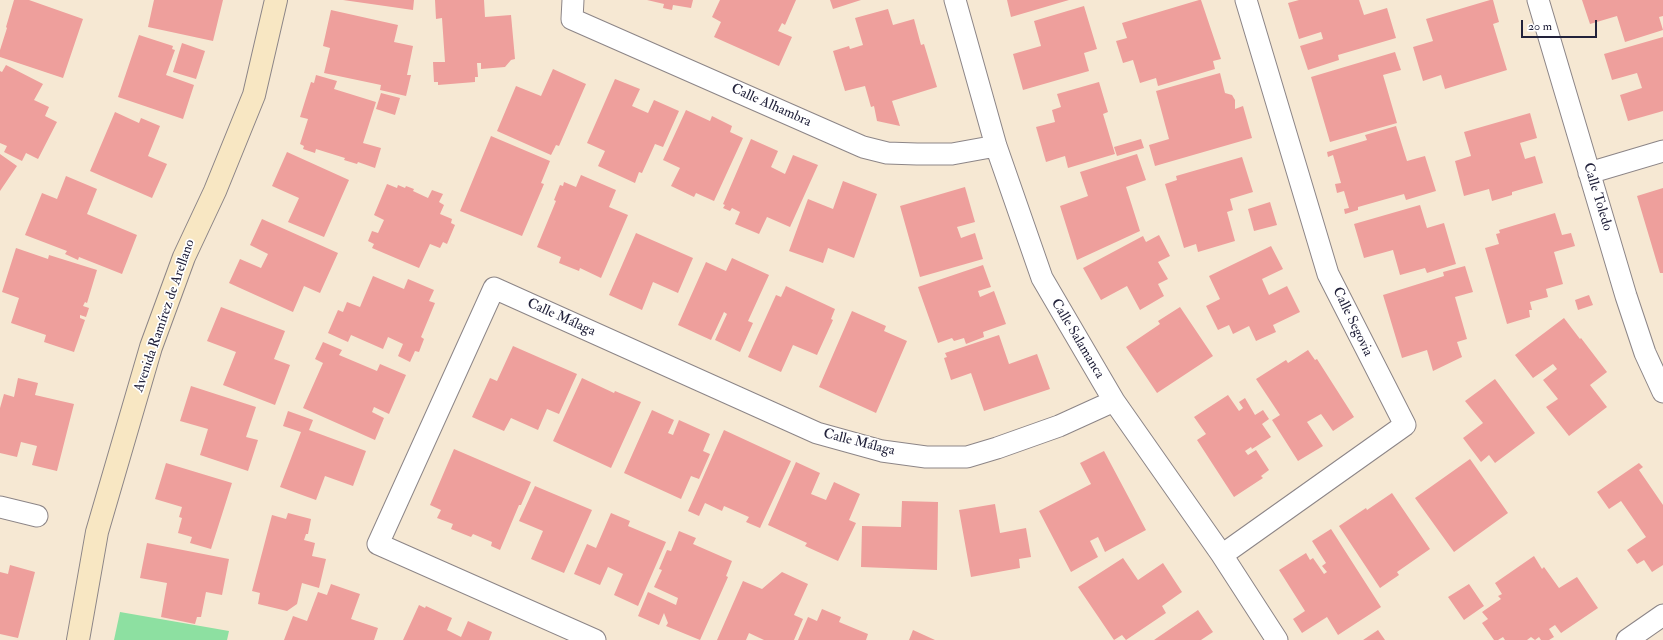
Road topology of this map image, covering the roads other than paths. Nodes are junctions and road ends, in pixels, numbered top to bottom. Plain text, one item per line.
1 (276, 0) edge
2 (573, 0) edge
3 (955, 0) edge
4 (1246, 0) edge
5 (1538, 0) edge
6 (996, 146) junction
7 (1663, 151) edge
8 (1589, 173) junction
9 (1663, 392) edge
10 (1114, 401) junction
11 (0, 507) edge
12 (37, 516) dead end
13 (1222, 555) junction
14 (1663, 615) edge
15 (78, 640) edge
16 (595, 640) edge
17 (1277, 640) edge
18 (1627, 640) edge

1 - 15 street, Avenida Ramírez de Arellano
2 - 6 street, Calle Alhambra
3 - 6 street, Calle Salamanca
4 - 13 street, Calle Segovia
5 - 8 street, Calle Toledo
6 - 10 street, Calle Salamanca
7 - 8 street
8 - 9 street, Calle Toledo
10 - 13 street, Calle Salamanca
10 - 16 street, Calle Málaga
11 - 12 street
13 - 17 street, Calle Salamanca
14 - 18 street

